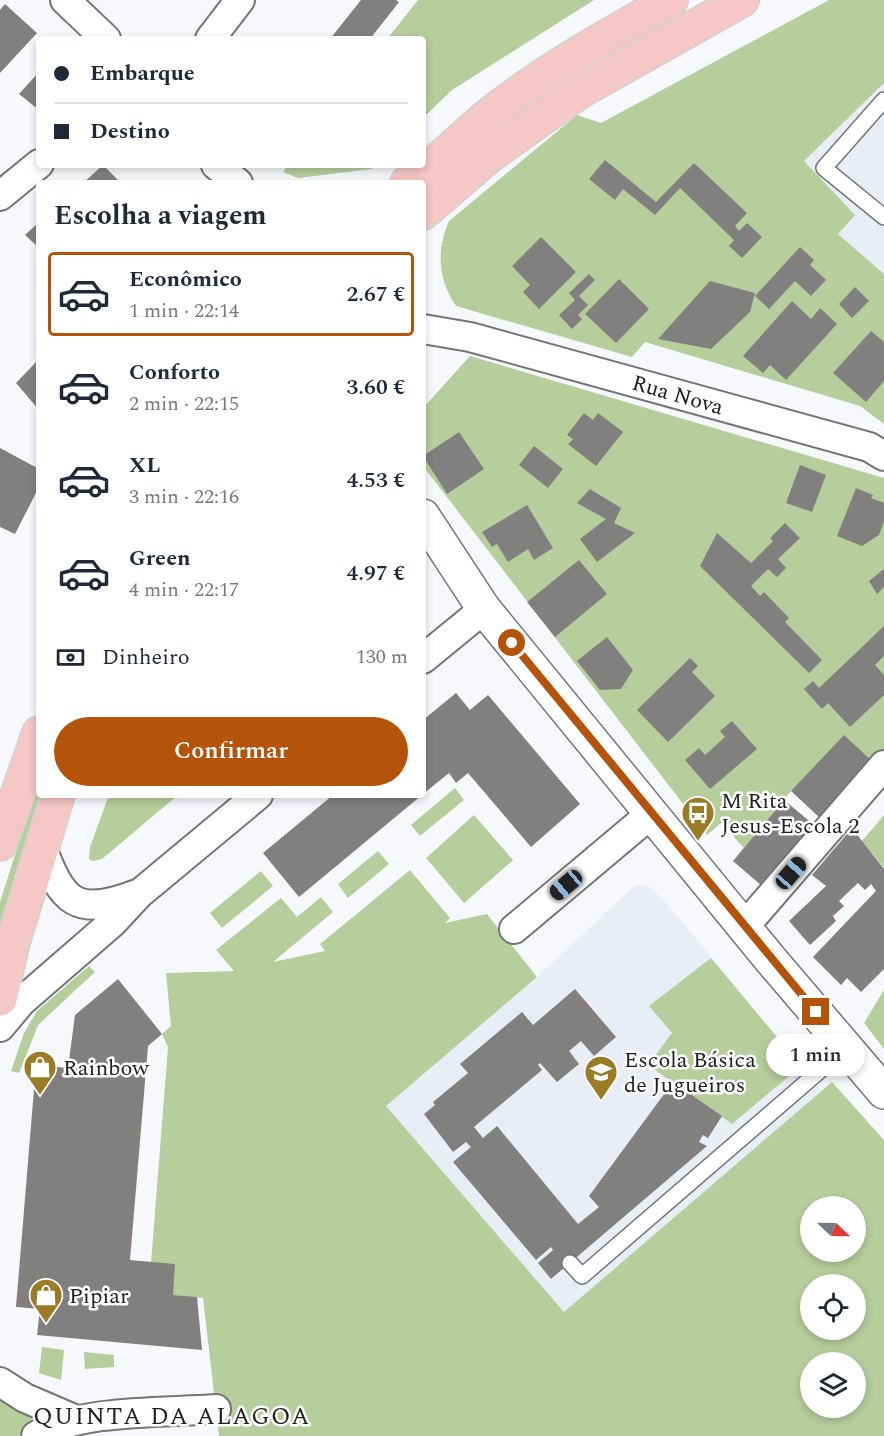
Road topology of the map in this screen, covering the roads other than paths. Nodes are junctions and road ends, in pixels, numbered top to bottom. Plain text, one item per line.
1 (65, 0) edge
2 (240, 0) edge
3 (671, 0) edge
4 (742, 0) edge
5 (103, 36) edge
6 (212, 36) edge
7 (884, 100) edge
8 (36, 166) edge
9 (426, 167) edge
10 (220, 168) edge
11 (425, 168) edge
12 (234, 180) edge
13 (411, 180) edge
14 (0, 196) edge
15 (426, 210) edge
16 (884, 217) edge
17 (426, 310) edge
18 (426, 330) edge
19 (470, 337) junction
20 (884, 456) edge
21 (426, 521) edge
22 (484, 609) junction
23 (426, 657) edge
24 (36, 742) edge
25 (884, 765) edge
26 (57, 798) edge
27 (254, 798) edge
28 (652, 813) junction
29 (0, 844) edge
30 (41, 845) junction
31 (139, 894) junction
32 (744, 927) junction
33 (514, 929) dead end
34 (0, 999) edge
35 (0, 1027) edge
36 (846, 1048) junction
37 (884, 1092) edge
38 (570, 1263) dead end
39 (0, 1382) edge
40 (216, 1409) dead end
41 (74, 1419) junction
42 (36, 1436) edge

1 - 5 street
2 - 6 street
3 - 9 main road
4 - 15 main road
7 - 16 lane
8 - 14 street
10 - 12 street
11 - 13 main road
17 - 19 street
18 - 19 street
19 - 20 street, Rua Nova
21 - 22 street
22 - 23 street
22 - 28 street
24 - 29 main road
25 - 32 street
26 - 30 main road
27 - 31 street
28 - 32 street
28 - 33 street
30 - 31 street
30 - 34 main road
31 - 35 street
32 - 36 street
36 - 37 street
36 - 38 lane
39 - 41 street
40 - 41 street
41 - 42 street

